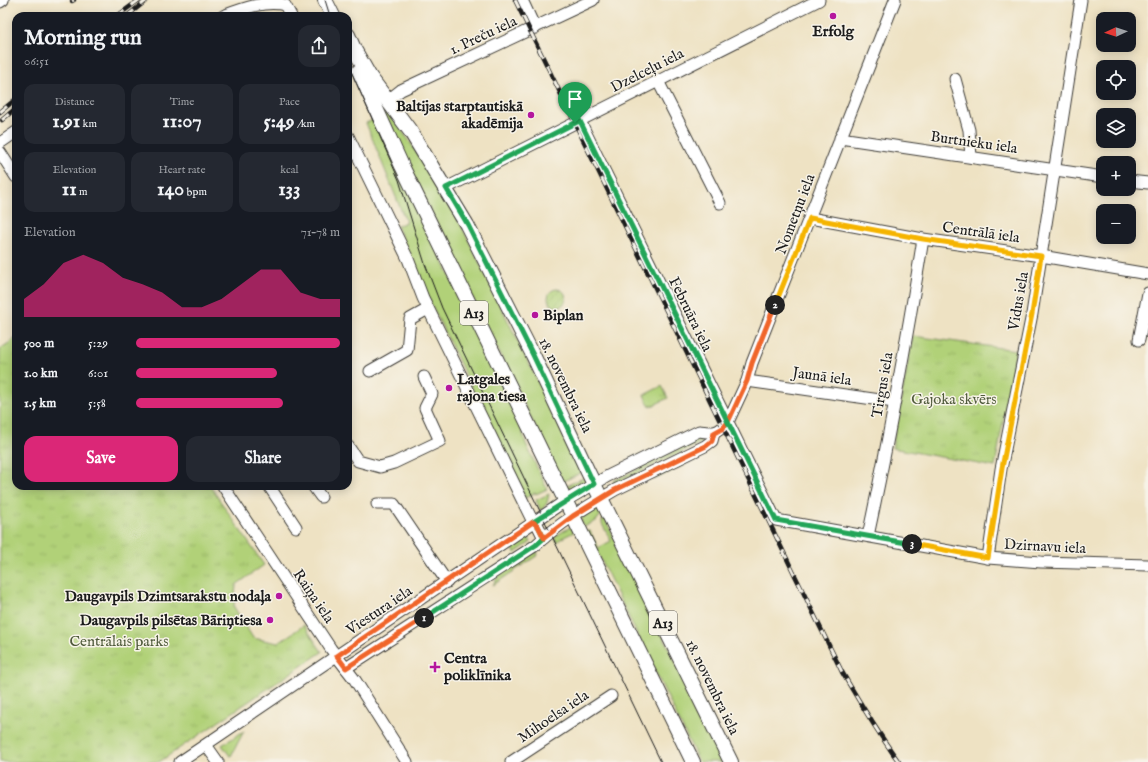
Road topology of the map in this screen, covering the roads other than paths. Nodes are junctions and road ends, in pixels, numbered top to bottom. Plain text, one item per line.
1 (3, 0) edge
2 (325, 0) edge
3 (333, 0) edge
4 (522, 0) edge
5 (593, 0) edge
6 (819, 0) edge
7 (895, 0) edge
8 (1081, 0) edge
9 (0, 2) edge
10 (234, 12) edge
11 (289, 12) edge
12 (331, 12) edge
13 (338, 12) edge
14 (535, 28) junction
15 (352, 43) edge
16 (352, 56) edge
17 (955, 79) dead end
18 (658, 81) junction
19 (387, 101) junction
20 (580, 121) junction
21 (12, 135) edge
22 (840, 138) junction
23 (0, 143) edge
24 (352, 144) edge
25 (0, 152) edge
26 (972, 157) junction
27 (1055, 170) junction
28 (12, 171) edge
29 (1096, 176) edge
30 (1136, 182) edge
31 (1148, 184) edge
32 (446, 188) junction
33 (720, 203) dead end
34 (810, 218) junction
35 (923, 239) junction
36 (1041, 256) junction
37 (1148, 274) edge
38 (1148, 293) edge
39 (428, 309) junction
40 (1140, 340) dead end
41 (370, 371) dead end
42 (424, 377) dead end
43 (747, 381) junction
44 (894, 402) junction
45 (728, 422) junction
46 (714, 433) junction
47 (352, 452) edge
48 (594, 484) junction
49 (226, 490) edge
50 (272, 490) edge
51 (316, 490) edge
52 (321, 497) dead end
53 (601, 498) junction
54 (565, 501) junction
55 (377, 504) dead end
56 (573, 516) junction
57 (776, 520) joint
58 (533, 522) junction
59 (296, 527) dead end
60 (868, 536) junction
61 (544, 538) junction
62 (988, 558) junction
63 (1148, 565) edge
64 (447, 582) junction
65 (337, 656) junction
66 (346, 668) junction
67 (611, 696) dead end
68 (206, 745) junction
69 (215, 761) edge
70 (180, 762) edge
71 (407, 762) edge
72 (511, 762) edge
73 (693, 762) edge
74 (731, 762) edge

1 - 9 street
2 - 12 main road
3 - 13 main road
4 - 14 street
5 - 14 street, 1. Preču iela
6 - 18 street, Dzelceļu iela
7 - 22 street, Nometņu iela
8 - 27 street, Vidus iela
10 - 11 street
14 - 19 street, 1. Preču iela
15 - 19 main road, 18. novembra iela / A13
16 - 54 main road, A13
17 - 26 street
18 - 20 street, Dzelceļu iela
18 - 33 street
19 - 32 main road, 18. novembra iela / A13
20 - 32 street, Dzelceļu iela
20 - 45 street, Februāra iela
21 - 23 street
22 - 26 street, Burtnieku iela
22 - 34 street, Nometņu iela
24 - 39 street
25 - 28 street
26 - 27 street, Burtnieku iela
27 - 29 street, Burtnieku iela
27 - 36 street, Vidus iela
30 - 31 street
32 - 48 main road, 18. novembra iela / A13
34 - 35 street, Centrālā iela
34 - 43 street, Nometņu iela
35 - 36 street, Centrālā iela
35 - 44 street, Tirgus iela
36 - 37 street, Centrālā iela
36 - 62 street, Vidus iela
38 - 40 street
39 - 41 street
39 - 58 street
42 - 47 street
43 - 44 street, Jaunā iela
43 - 45 street, Nometņu iela
44 - 60 street, Tirgus iela
45 - 46 street, Nometņu iela
45 - 57 street, Februāra iela
46 - 48 street
46 - 53 street, Nometņu iela
48 - 53 main road, 18. novembra iela / A13
48 - 54 street, Viestura iela
49 - 65 street, Raiņa iela
50 - 59 street
51 - 52 street
53 - 56 street, Viestura iela
53 - 74 main road, 18. novembra iela / A13
54 - 56 main road, A13
54 - 58 street, Viestura iela
55 - 64 street
56 - 61 street, Viestura iela
56 - 73 main road, A13
57 - 60 street, Dzirnavu iela
58 - 61 street
58 - 64 street, Viestura iela
60 - 62 street, Dzirnavu iela
61 - 66 street, Viestura iela
62 - 63 street, Dzirnavu iela
64 - 65 street, Viestura iela
65 - 66 street, Raiņa iela
65 - 68 street, Viestura iela
66 - 71 street, Raiņa iela
67 - 72 street, Mihoelsa iela
68 - 69 street
68 - 70 street, Viestura iela

